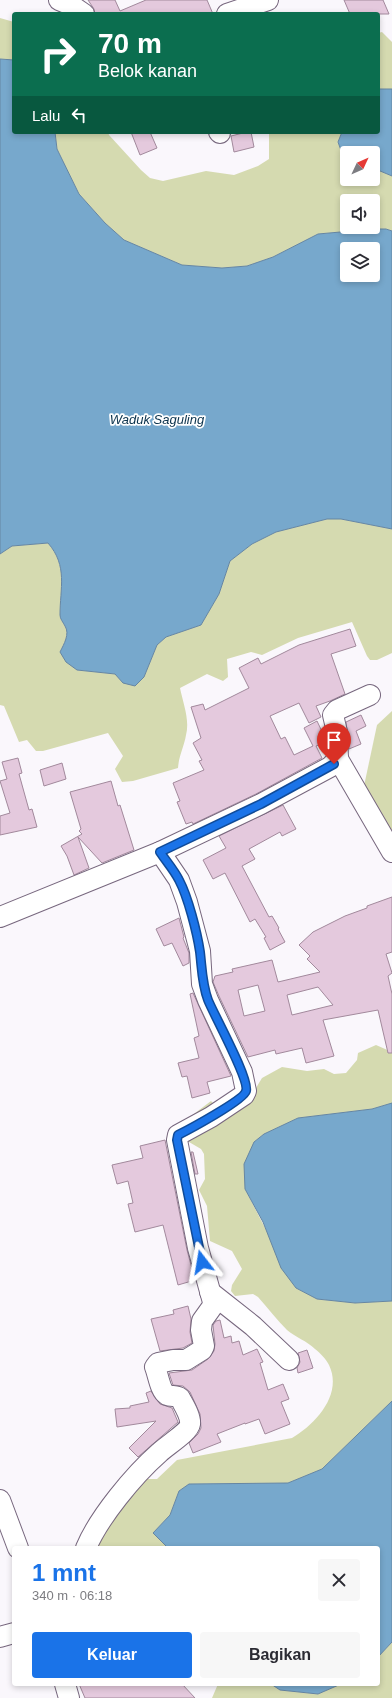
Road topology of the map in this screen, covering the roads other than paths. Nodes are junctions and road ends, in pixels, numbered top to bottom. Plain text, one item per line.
1 (59, 0) edge
2 (268, 0) edge
3 (81, 12) edge
4 (233, 12) edge
5 (370, 695) dead end
6 (338, 759) junction
7 (160, 852) junction
8 (392, 852) edge
9 (0, 917) edge
10 (210, 1292) junction
11 (289, 1360) dead end
12 (0, 1500) edge
13 (17, 1546) edge
14 (87, 1546) edge
15 (12, 1634) edge
16 (0, 1637) edge
17 (66, 1686) edge
18 (70, 1698) edge

1 - 3 street
2 - 4 street
5 - 6 street
6 - 7 street
6 - 8 street
7 - 9 street
7 - 10 street
10 - 11 street
10 - 14 street
12 - 13 street
15 - 16 street
17 - 18 street

